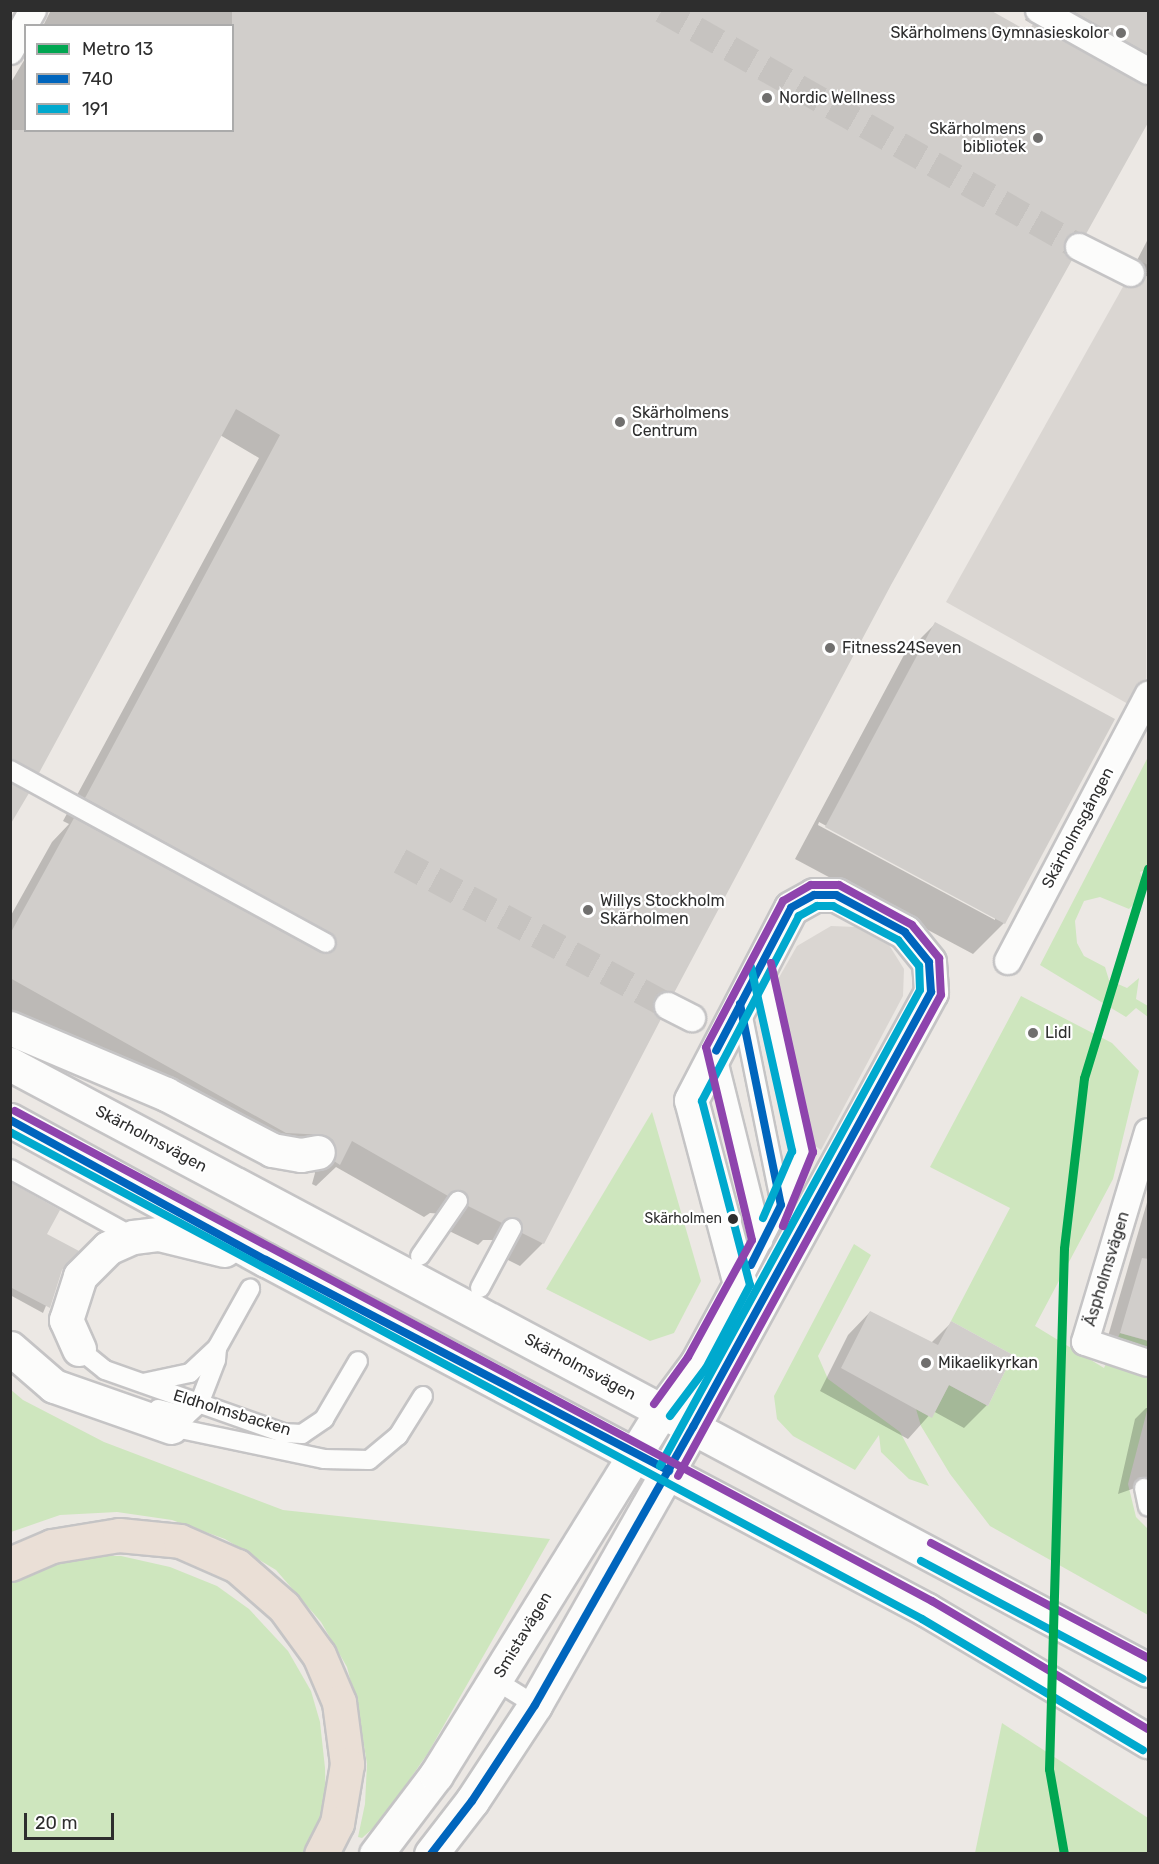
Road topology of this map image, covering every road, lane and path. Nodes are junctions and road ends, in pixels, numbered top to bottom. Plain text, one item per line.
1 (33, 10) edge
2 (1039, 10) edge
3 (25, 24) edge
4 (24, 26) edge
5 (10, 51) edge
6 (1149, 71) edge
7 (1079, 247) tunnel mouth
8 (1131, 273) dead end
9 (1149, 695) edge
10 (10, 770) edge
11 (326, 943) dead end
12 (1008, 962) dead end
13 (761, 964) junction
14 (740, 1004) junction
15 (668, 1006) tunnel mouth
16 (692, 1018) dead end
17 (10, 1028) edge
18 (716, 1051) junction
19 (10, 1064) edge
20 (10, 1120) edge
21 (1149, 1132) edge
22 (318, 1152) dead end
23 (10, 1168) edge
24 (458, 1201) dead end
25 (781, 1205) junction
26 (512, 1228) dead end
27 (133, 1237) junction
28 (763, 1241) junction
29 (420, 1256) dead end
30 (266, 1260) junction
31 (740, 1284) junction
32 (480, 1288) dead end
33 (250, 1289) dead end
34 (10, 1348) edge
35 (217, 1348) junction
36 (79, 1349) joint
37 (358, 1361) dead end
38 (1149, 1363) edge
39 (141, 1383) junction
40 (423, 1396) dead end
41 (199, 1404) junction
42 (119, 1409) junction
43 (662, 1410) junction
44 (171, 1427) joint
45 (693, 1427) junction
46 (634, 1453) junction
47 (669, 1471) junction
48 (1144, 1488) dead end
49 (1149, 1506) edge
50 (10, 1564) edge
51 (1149, 1670) edge
52 (495, 1680) junction
53 (535, 1705) junction
54 (1149, 1741) edge
55 (321, 1854) edge
56 (376, 1854) edge
57 (431, 1854) edge

1 - 3 street
2 - 6 street
4 - 5 street
7 - 8 street
9 - 12 street, Skärholmsgången
10 - 11 lane
13 - 14 main road
13 - 25 lane
13 - 45 main road
14 - 18 main road
14 - 25 lane
15 - 16 street
17 - 22 main road
18 - 28 lane
18 - 31 main road
19 - 43 main road, Skärholmsvägen
20 - 30 main road
21 - 38 street, Äspholmsvägen
23 - 27 lane
24 - 29 lane
25 - 28 lane
26 - 32 lane
27 - 30 main road
27 - 36 main road
28 - 31 lane
30 - 46 main road
31 - 43 main road, Smistavägen
33 - 35 lane
34 - 42 main road
35 - 39 lane
35 - 41 lane
36 - 39 lane, Eldholmsbacken
37 - 41 lane, Eldholmsbacken
39 - 41 lane, Eldholmsbacken
40 - 44 lane, Eldholmsbacken
41 - 42 lane
42 - 44 main road
43 - 45 main road, Skärholmsvägen
43 - 46 main road, Smistavägen
45 - 47 main road
45 - 51 main road, Skärholmsvägen
46 - 47 main road
46 - 52 main road, Smistavägen
47 - 53 main road
47 - 54 main road
48 - 49 lane
50 - 55 highway
52 - 53 lane
52 - 56 main road, Smistavägen
53 - 57 main road

